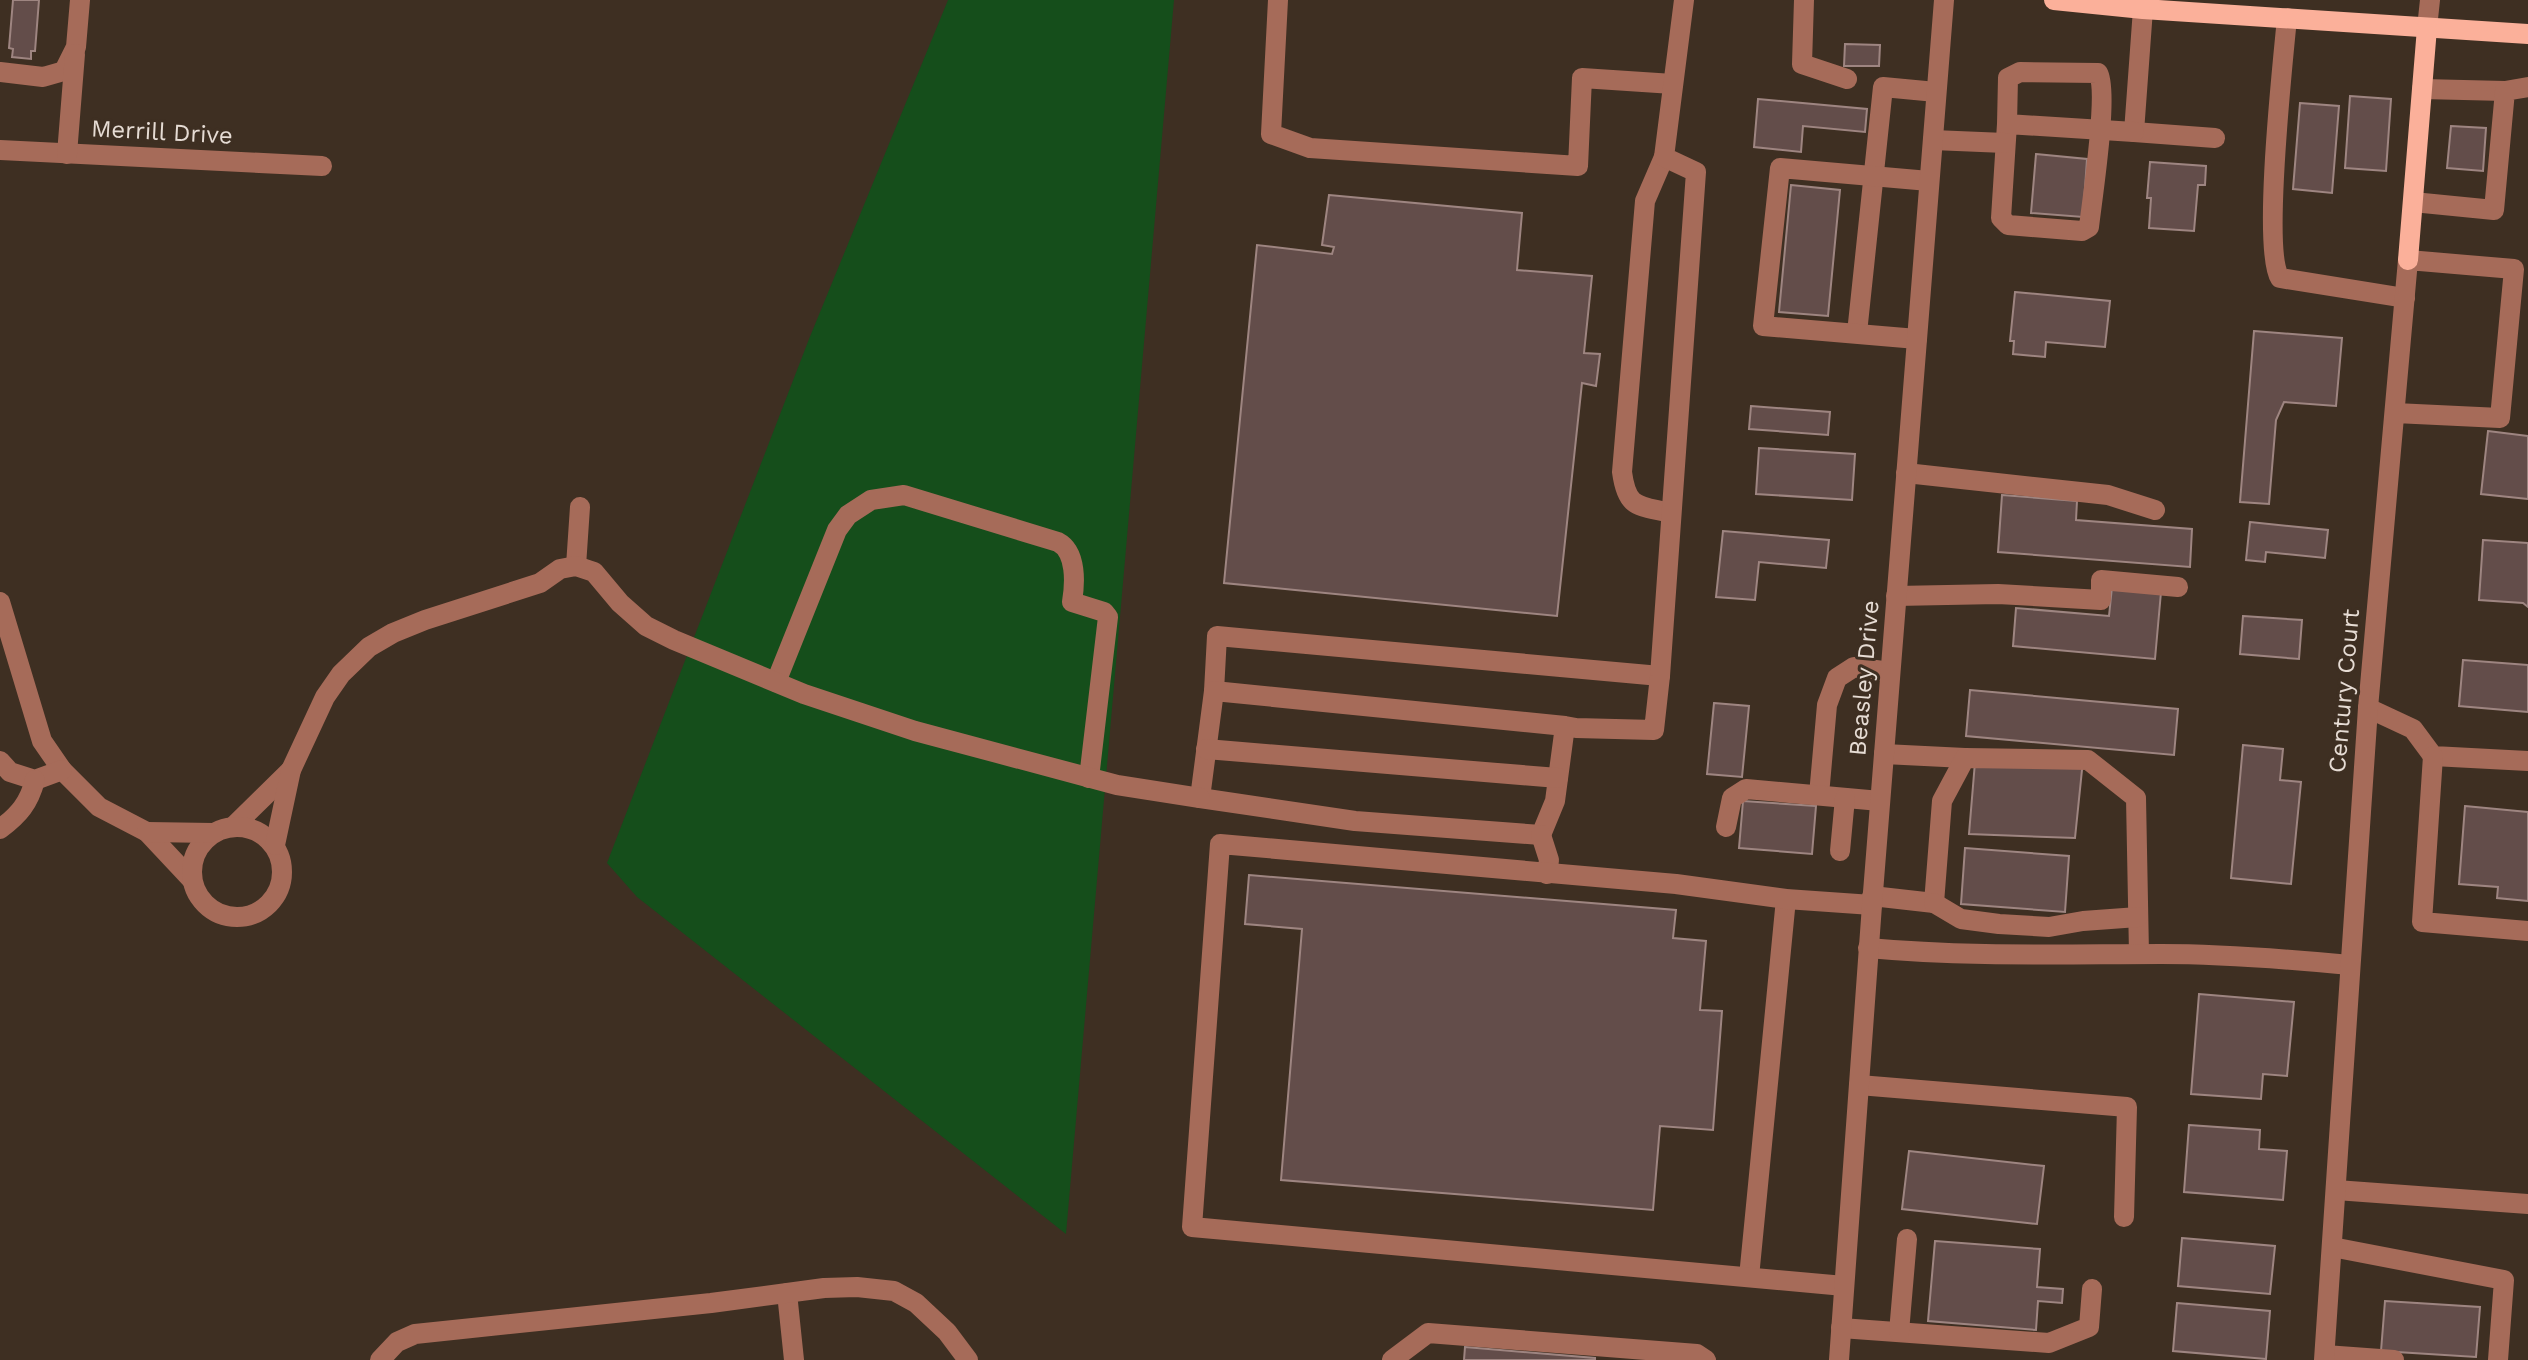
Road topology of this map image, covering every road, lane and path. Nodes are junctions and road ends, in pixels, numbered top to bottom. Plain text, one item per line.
1 (80, 0) edge
2 (1278, 0) edge
3 (1684, 0) edge
4 (1804, 0) edge
5 (1944, 0) edge
6 (2054, 0) edge
7 (2430, 0) edge
8 (2119, 3) edge
9 (2143, 9) junction
10 (2287, 18) junction
11 (2427, 28) junction
12 (2528, 34) edge
13 (76, 47) junction
14 (0, 72) edge
15 (1673, 84) junction
16 (1883, 87) junction
17 (2528, 87) edge
18 (2422, 89) junction
19 (2505, 91) junction
20 (1936, 92) junction
21 (2099, 130) junction
22 (2134, 132) junction
23 (2006, 133) junction
24 (2215, 138) dead end
25 (1933, 140) junction
26 (0, 150) edge
27 (67, 154) junction
28 (1664, 157) junction
29 (322, 166) dead end
30 (1875, 176) junction
31 (1929, 181) junction
32 (2413, 202) junction
33 (2408, 260) junction
34 (2405, 298) junction
35 (1857, 333) junction
36 (1917, 339) junction
37 (2395, 413) junction
38 (1906, 473) junction
39 (580, 507) dead end
40 (2155, 510) dead end
41 (1670, 513) junction
42 (576, 566) junction
43 (2178, 587) dead end
44 (1896, 596) junction
45 (0, 602) edge
46 (3, 629) edge
47 (1890, 672) junction
48 (1660, 676) junction
49 (776, 682) junction
50 (1214, 691) junction
51 (2368, 708) junction
52 (1565, 726) junction
53 (1206, 749) junction
54 (1884, 754) junction
55 (2433, 756) junction
56 (1965, 758) junction
57 (0, 761) edge
58 (2528, 761) edge
59 (62, 770) junction
60 (291, 770) junction
61 (1089, 778) junction
62 (1558, 778) junction
63 (35, 780) junction
64 (1819, 795) junction
65 (1200, 798) junction
66 (1845, 798) junction
67 (1880, 801) junction
68 (234, 826) junction
69 (1726, 827) dead end
70 (0, 829) edge
71 (147, 832) junction
72 (213, 833) junction
73 (1541, 835) junction
74 (275, 845) junction
75 (1840, 851) dead end
76 (1547, 874) junction
77 (192, 880) junction
78 (1786, 899) junction
79 (1872, 900) junction
80 (1934, 903) junction
81 (2138, 917) junction
82 (2528, 931) edge
83 (1868, 948) junction
84 (2139, 954) junction
85 (2350, 965) junction
86 (1859, 1085) junction
87 (2336, 1190) junction
88 (2528, 1204) edge
89 (2124, 1217) dead end
90 (1907, 1239) dead end
91 (2332, 1247) junction
92 (1749, 1277) junction
93 (1844, 1286) junction
94 (2092, 1289) dead end
95 (787, 1293) junction
96 (1841, 1328) junction
97 (1899, 1332) junction
98 (2325, 1358) edge
99 (380, 1360) edge
100 (794, 1360) edge
101 (968, 1360) edge
102 (1392, 1360) edge
103 (1706, 1360) edge
104 (1839, 1360) edge
105 (2394, 1360) edge
106 (2498, 1360) edge

1 - 13 street
2 - 15 street
3 - 15 street
4 - 16 street
5 - 20 street, Beasley Drive
6 - 8 main road
7 - 11 street
8 - 9 main road
9 - 10 main road
9 - 22 street
10 - 11 main road
10 - 34 street
11 - 12 main road
11 - 18 main road, Century Court
13 - 14 street
13 - 27 street
15 - 28 street
16 - 20 street
16 - 30 street
17 - 19 street
18 - 19 street
18 - 32 main road, Century Court
19 - 32 street
20 - 25 street, Beasley Drive
21 - 22 street
21 - 23 street
21 - 23 street
21 - 23 street
22 - 24 street
23 - 25 street
25 - 31 street, Beasley Drive
26 - 27 street, Merrill Drive
27 - 29 street, Merrill Drive
28 - 41 street
28 - 41 street
30 - 31 street
30 - 35 street
30 - 35 street
31 - 36 street, Beasley Drive
32 - 33 main road, Century Court
33 - 34 street, Century Court
33 - 37 street
34 - 37 street, Century Court
35 - 36 street
36 - 38 street, Beasley Drive
37 - 51 street, Century Court
38 - 40 street
38 - 44 street, Beasley Drive
39 - 42 street
41 - 48 street
42 - 49 street
42 - 60 street
43 - 44 street
44 - 47 street, Beasley Drive
45 - 46 street
46 - 59 street
47 - 54 street, Beasley Drive
47 - 64 street
48 - 50 street
48 - 52 street
49 - 61 street
49 - 61 street
50 - 52 street
50 - 53 street
51 - 55 street
51 - 85 street, Century Court
52 - 62 street
53 - 62 street
53 - 65 street
54 - 56 street
54 - 67 street, Beasley Drive
55 - 58 street
55 - 82 street
56 - 80 street
56 - 81 street
57 - 63 street
59 - 63 street
59 - 71 street
60 - 68 street
60 - 74 street
61 - 65 street
62 - 73 street
63 - 70 street
64 - 66 street
64 - 69 street
65 - 73 street
66 - 67 street
66 - 75 street
67 - 79 street, Beasley Drive
68 - 72 street
68 - 74 street
71 - 72 street
71 - 77 street
72 - 77 street
73 - 76 street
74 - 77 street
76 - 78 street
76 - 92 street
78 - 79 street
78 - 92 street
79 - 80 street
79 - 83 street, Beasley Drive
80 - 81 street
81 - 84 street
83 - 84 street
83 - 86 street, Beasley Drive
84 - 85 street
85 - 87 street, Century Court
86 - 89 street
86 - 93 street, Beasley Drive
87 - 88 street
87 - 91 street, Century Court
90 - 97 street
91 - 98 street, Century Court
91 - 106 street
92 - 93 street
93 - 96 street, Beasley Drive
94 - 97 street
95 - 99 street
95 - 100 street
95 - 101 street
96 - 97 street
96 - 104 street, Beasley Drive
98 - 105 street
102 - 103 street

